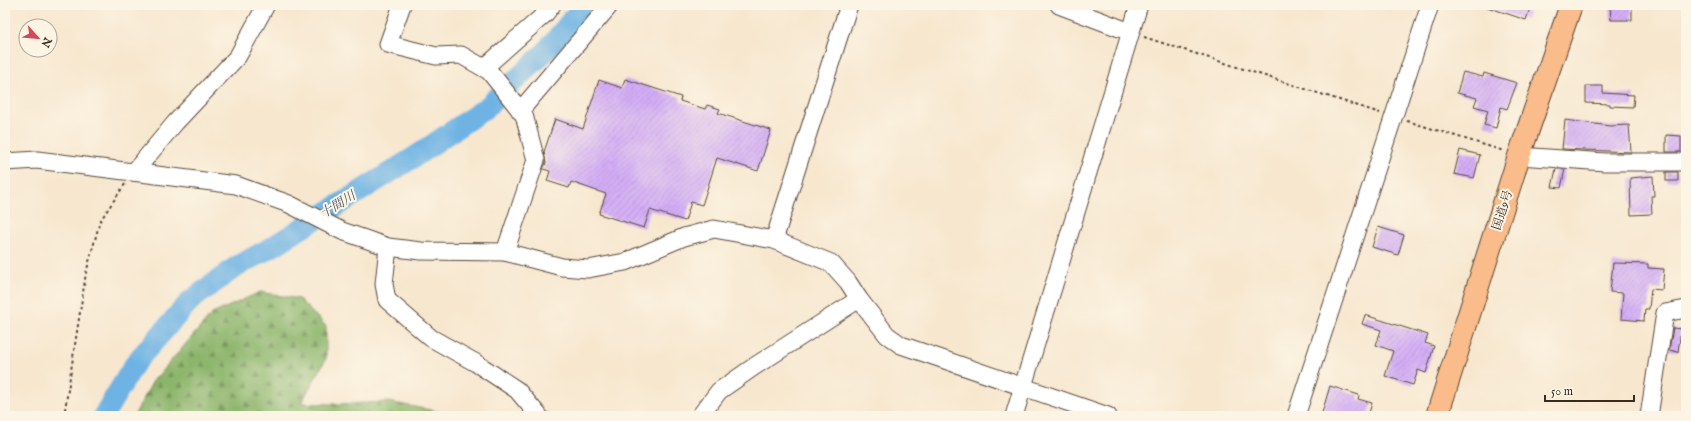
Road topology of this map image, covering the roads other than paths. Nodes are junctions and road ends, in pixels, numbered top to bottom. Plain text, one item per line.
1 (266, 5) edge
2 (402, 5) edge
3 (552, 5) edge
4 (610, 5) edge
5 (849, 5) edge
6 (1059, 5) edge
7 (1139, 5) edge
8 (1430, 5) edge
9 (1571, 5) edge
10 (1130, 32) junction
11 (487, 70) junction
12 (519, 108) junction
13 (1519, 156) junction
14 (5, 162) edge
15 (1686, 162) edge
16 (134, 172) junction
17 (774, 240) junction
18 (388, 247) junction
19 (505, 252) junction
20 (859, 299) junction
21 (1686, 309) edge
22 (1024, 386) junction
23 (539, 416) edge
24 (700, 416) edge
25 (1014, 416) edge
26 (1108, 416) edge
27 (1296, 416) edge
28 (1436, 416) edge
29 (1649, 416) edge

1 - 16 street
2 - 11 street
3 - 11 street
4 - 12 street
5 - 17 street
6 - 10 street
7 - 10 street
8 - 27 street
9 - 13 highway, 国道9号
10 - 22 street
11 - 12 street
12 - 19 street
13 - 15 street
13 - 28 highway, 国道9号
14 - 16 street
16 - 18 street
17 - 19 street
17 - 20 street
18 - 19 street
18 - 23 street
20 - 22 street
20 - 24 street
21 - 29 street
22 - 25 street
22 - 26 street

